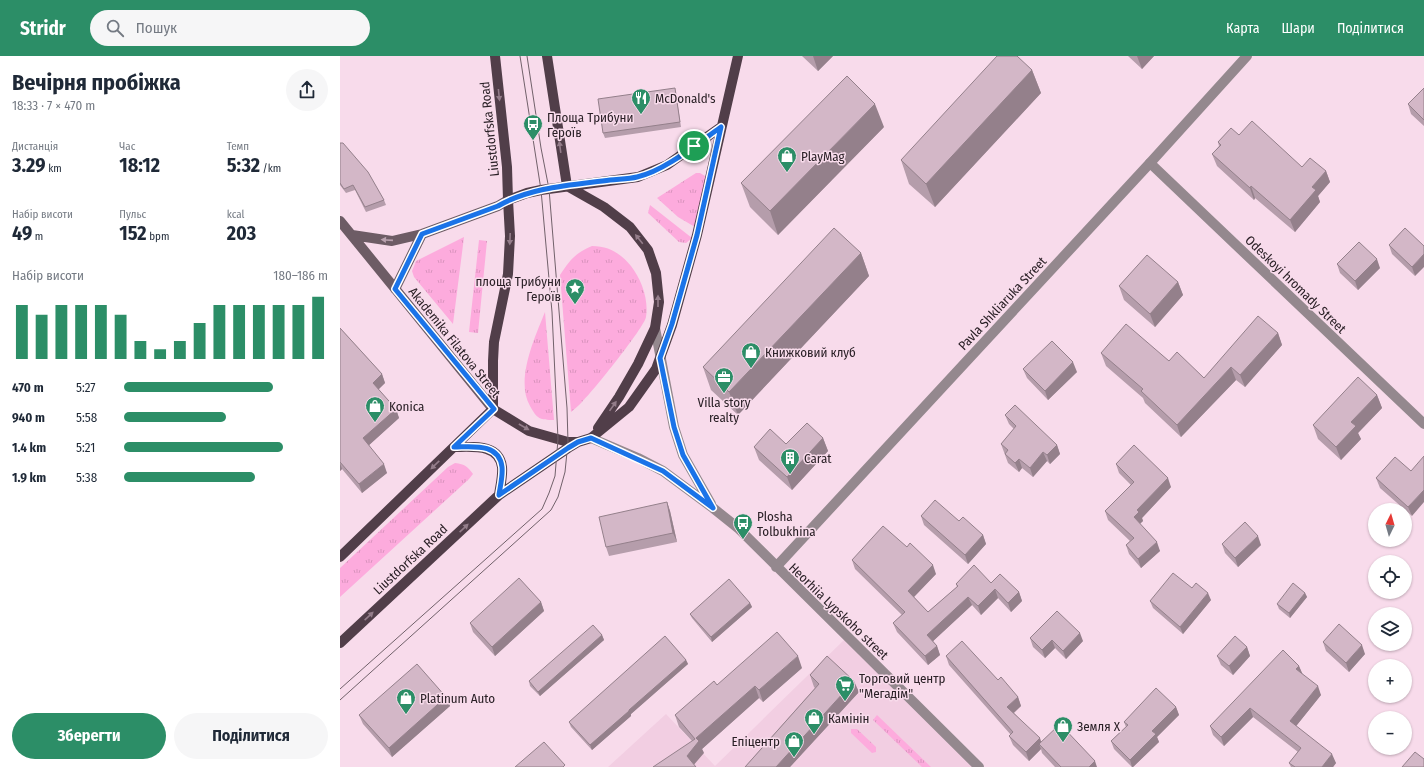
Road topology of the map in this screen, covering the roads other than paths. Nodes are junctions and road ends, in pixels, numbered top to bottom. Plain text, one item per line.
1 (495, 56) edge
2 (547, 56) edge
3 (738, 56) edge
4 (1247, 56) edge
5 (721, 127) junction
6 (1150, 163) junction
7 (567, 186) junction
8 (508, 200) junction
9 (340, 221) edge
10 (422, 234) junction
11 (352, 236) junction
12 (395, 289) junction
13 (655, 328) junction
14 (660, 358) junction
15 (494, 409) junction
16 (1424, 424) edge
17 (591, 438) junction
18 (578, 442) junction
19 (454, 447) junction
20 (499, 495) junction
21 (713, 508) junction
22 (340, 557) edge
23 (776, 567) junction
24 (340, 643) edge
25 (979, 767) edge

1 -> 8 main road, Liustdorfska Road
7 -> 2 main road
3 - 5 main road
4 - 6 street, Pavla Shkliaruka Street
5 - 7 main road
5 - 14 main road
6 - 16 street, Odeskoyi hromady Street
6 - 23 street, Pavla Shkliaruka Street
7 - 8 main road
13 -> 7 main road
8 - 10 main road
8 -> 15 main road
9 - 11 main road, Akademika Filatova Street
10 -> 11 main road
10 - 12 main road
11 - 12 main road, Akademika Filatova Street
12 - 15 main road, Akademika Filatova Street
13 - 14 street, Heorhiia Lypskoho street
17 -> 13 main road
14 - 17 main road
14 - 21 street, Heorhiia Lypskoho street
15 -> 18 main road
15 - 19 main road
17 - 18 main road
17 - 21 street, Heorhiia Lypskoho street
18 - 20 main road, Liustdorfska Road
19 - 20 main road
19 -> 22 main road
24 -> 20 main road, Liustdorfska Road
21 - 23 street, Heorhiia Lypskoho street
23 - 25 street, Heorhiia Lypskoho street

